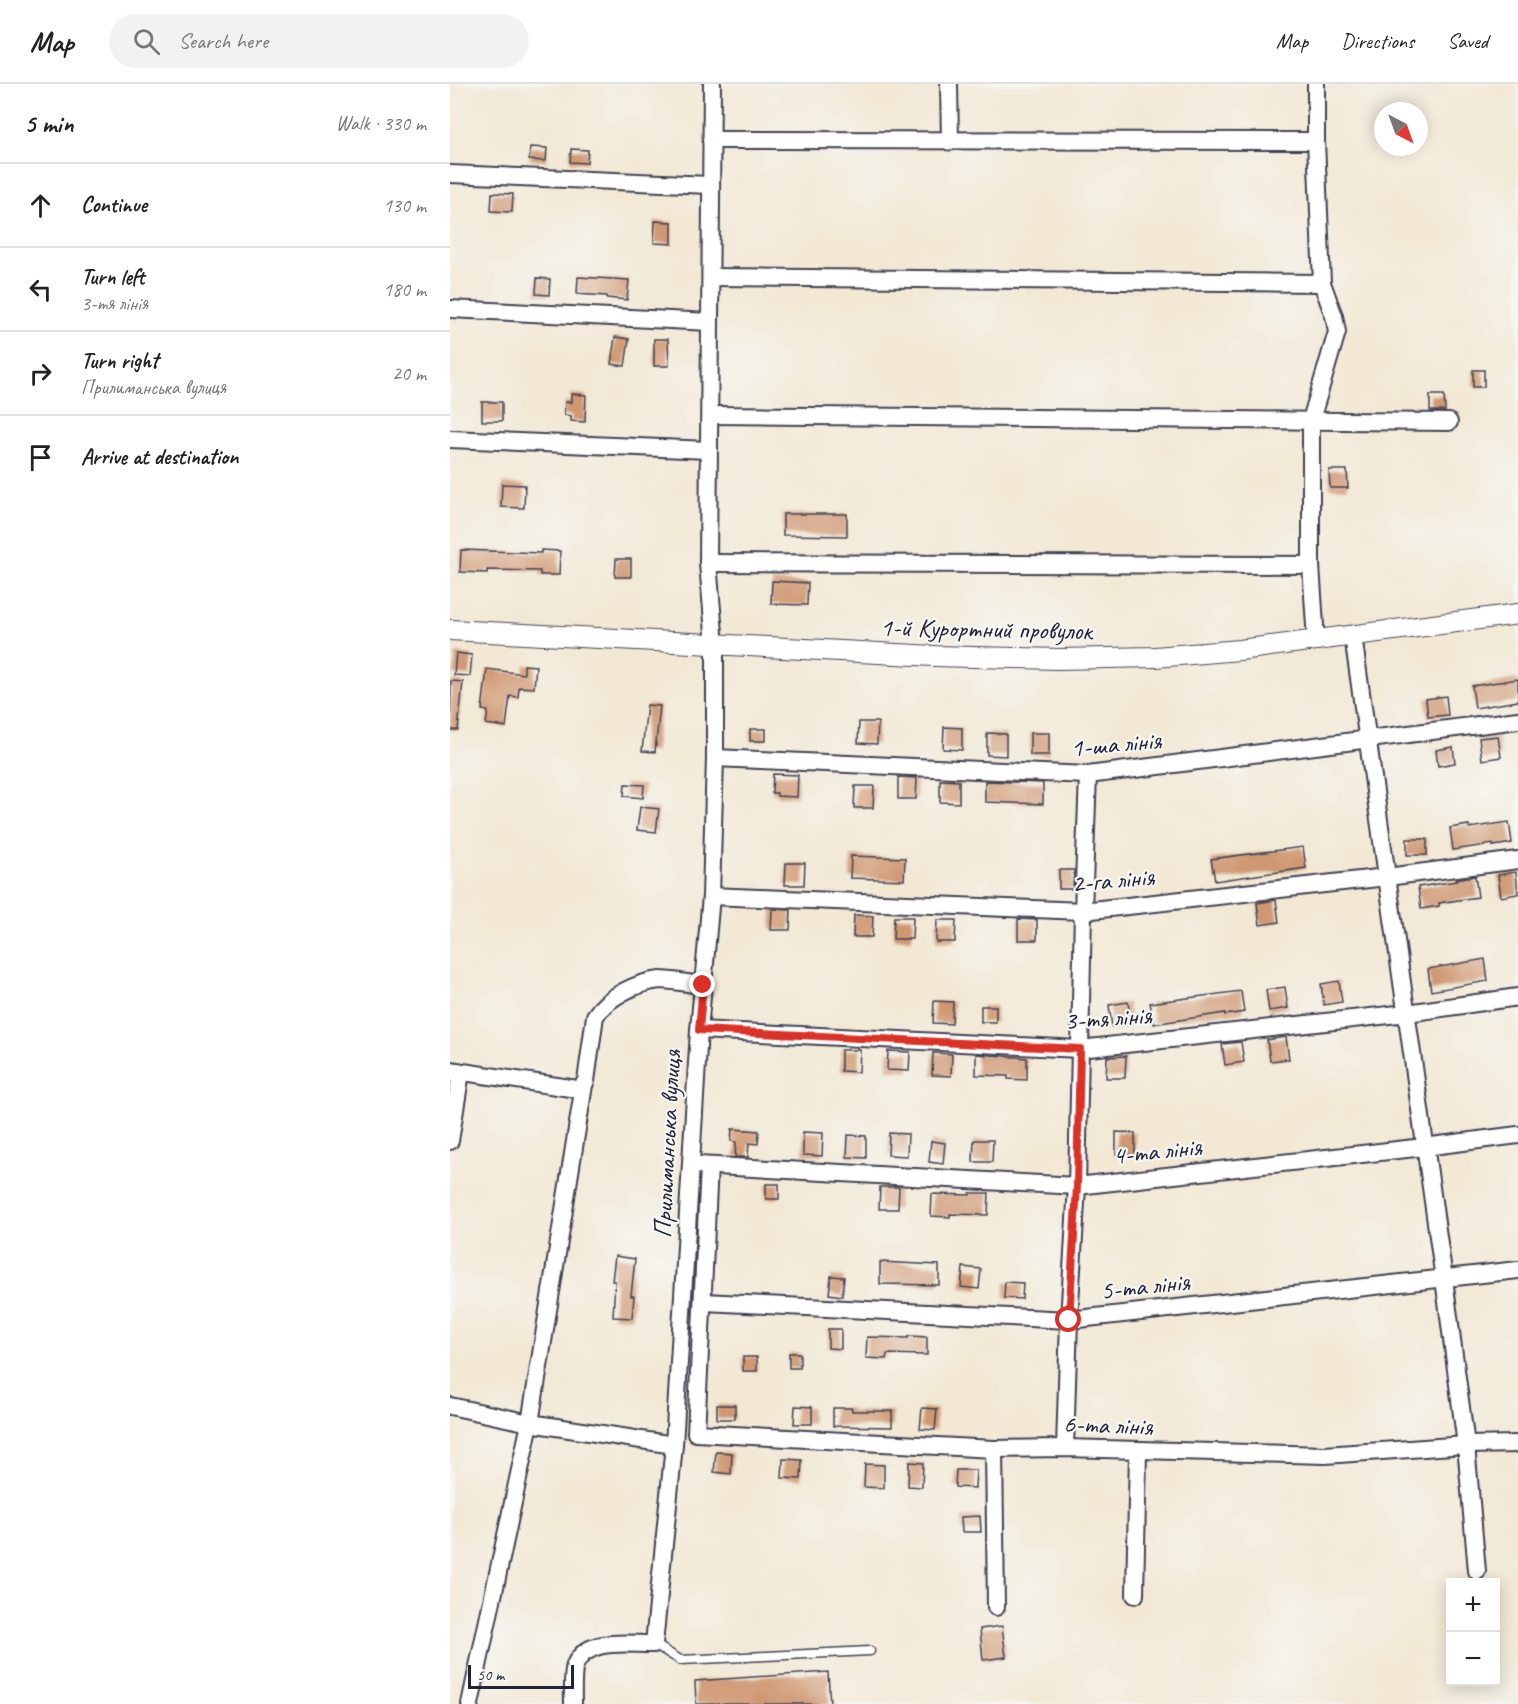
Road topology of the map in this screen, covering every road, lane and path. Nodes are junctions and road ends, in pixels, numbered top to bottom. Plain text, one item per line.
1 (711, 84) edge
2 (950, 84) edge
3 (1316, 84) edge
4 (711, 140) junction
5 (1316, 141) junction
6 (950, 142) junction
7 (450, 174) edge
8 (710, 185) junction
9 (711, 277) junction
10 (1322, 283) junction
11 (450, 309) edge
12 (710, 322) junction
13 (710, 415) junction
14 (1311, 420) junction
15 (1449, 422) dead end
16 (450, 439) edge
17 (709, 450) junction
18 (708, 563) junction
19 (1311, 565) junction
20 (1518, 614) edge
21 (450, 630) edge
22 (1353, 636) junction
23 (1316, 641) junction
24 (715, 645) junction
25 (1518, 720) edge
26 (1368, 740) junction
27 (715, 758) junction
28 (1088, 776) junction
29 (1518, 860) edge
30 (1387, 877) junction
31 (711, 896) junction
32 (1083, 911) junction
33 (703, 985) junction
34 (1518, 997) edge
35 (1407, 1013) junction
36 (699, 1030) junction
37 (1080, 1049) junction
38 (456, 1071) edge
39 (584, 1085) junction
40 (1518, 1135) edge
41 (450, 1141) edge
42 (1424, 1148) junction
43 (692, 1165) junction
44 (709, 1166) junction
45 (1077, 1186) junction
46 (1518, 1269) edge
47 (1444, 1279) junction
48 (704, 1302) junction
49 (1069, 1320) junction
50 (450, 1406) edge
51 (530, 1423) junction
52 (1518, 1444) edge
53 (674, 1445) junction
54 (1466, 1445) junction
55 (1065, 1448) junction
56 (994, 1449) junction
57 (1138, 1452) junction
58 (1477, 1571) dead end
59 (1135, 1594) dead end
60 (996, 1608) dead end
61 (654, 1644) junction
62 (870, 1651) dead end
63 (470, 1704) edge
64 (573, 1704) edge

1 - 4 street, Прилиманська вулиця
2 - 6 street
3 - 5 street
4 - 6 street
4 - 8 street, Прилиманська вулиця
5 - 6 street
5 - 10 street
7 - 8 street
8 - 9 street, Прилиманська вулиця
9 - 10 street
9 - 12 street, Прилиманська вулиця
10 - 14 street
11 - 12 street
12 - 13 street, Прилиманська вулиця
13 - 14 street
13 - 17 street, Прилиманська вулиця
14 - 15 street
14 - 19 street
16 - 17 street
17 - 18 street, Прилиманська вулиця
18 - 19 street
18 - 24 street, Прилиманська вулиця
19 - 23 street
20 - 22 street, 1-й Курортний провулок
21 - 24 street, 1-й Курортний провулок
22 - 23 street, 1-й Курортний провулок
22 - 26 street
23 - 24 street, 1-й Курортний провулок
24 - 27 street, Прилиманська вулиця
25 - 26 street, 1-ша лінія
26 - 28 street, 1-ша лінія
26 - 30 street
27 - 28 street, 1-ша лінія
27 - 31 street, Прилиманська вулиця
28 - 32 street
29 - 30 street, 2-га лінія
30 - 32 street, 2-га лінія
30 - 35 street
31 - 32 street, 2-га лінія
31 - 33 street, Прилиманська вулиця
32 - 37 street
33 - 36 street, Прилиманська вулиця
33 - 39 street
34 - 35 street, 3-тя лінія
35 - 37 street, 3-тя лінія
35 - 42 street
36 - 37 street, 3-тя лінія
36 - 43 street, Прилиманська вулиця
37 - 45 street
38 - 39 street
38 - 41 street
39 - 51 street
40 - 42 street, 4-та лінія
42 - 45 street, 4-та лінія
42 - 47 street
43 - 44 street, 4-та лінія
43 - 53 street, Прилиманська вулиця
44 - 45 street, 4-та лінія
44 - 48 street
45 - 49 street
46 - 47 street, 5-та лінія
47 - 49 street, 5-та лінія
47 - 54 street
48 - 49 street, 5-та лінія
48 - 56 street, 6-та лінія
49 - 55 street
50 - 51 street
51 - 53 street
51 - 63 street
52 - 54 street, 6-та лінія
53 - 61 street, Прилиманська вулиця
54 - 57 street, 6-та лінія
54 - 58 street
55 - 56 street, 6-та лінія
55 - 57 street, 6-та лінія
56 - 60 street
57 - 59 street
61 - 62 lane
61 - 64 street

